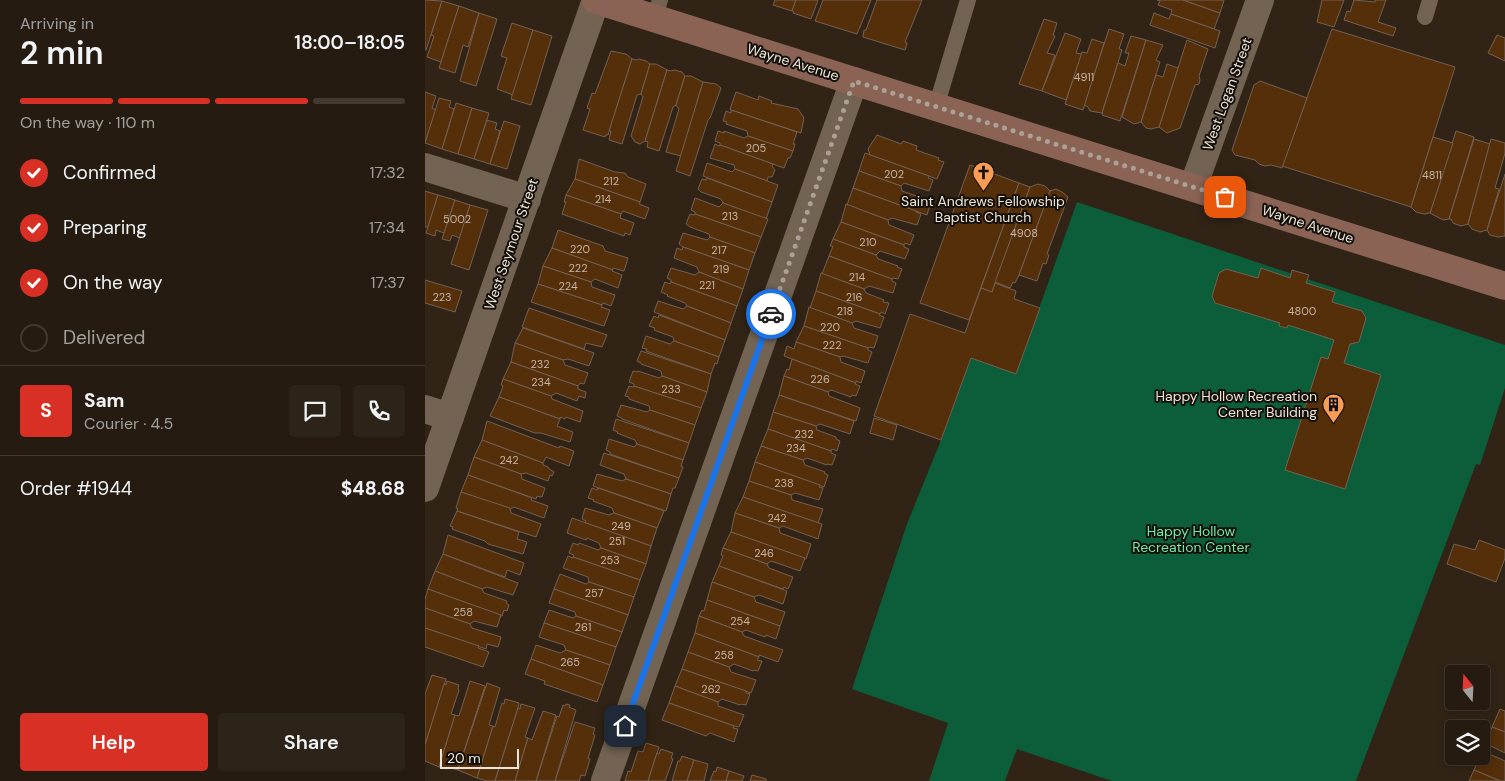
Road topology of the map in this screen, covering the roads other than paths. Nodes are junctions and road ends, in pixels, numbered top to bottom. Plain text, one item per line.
1 (596, 0) edge
2 (968, 0) edge
3 (1260, 0) edge
4 (1430, 0) edge
5 (657, 9) edge
6 (1425, 17) dead end
7 (854, 81) junction
8 (936, 107) junction
9 (425, 167) edge
10 (1193, 187) junction
11 (527, 199) junction
12 (1505, 286) edge
13 (438, 413) edge
14 (425, 488) edge
15 (605, 781) edge

1 - 5 main road, Wayne Avenue
1 - 11 street, West Seymour Street
2 - 8 lane
3 - 10 street, West Logan Street
4 - 6 lane
5 - 7 main road, Wayne Avenue
7 - 8 main road, Wayne Avenue
7 - 15 street
8 - 10 main road, Wayne Avenue
9 - 11 street
10 - 12 main road, Wayne Avenue
11 - 13 street, West Seymour Street
13 - 14 street, West Seymour Street

